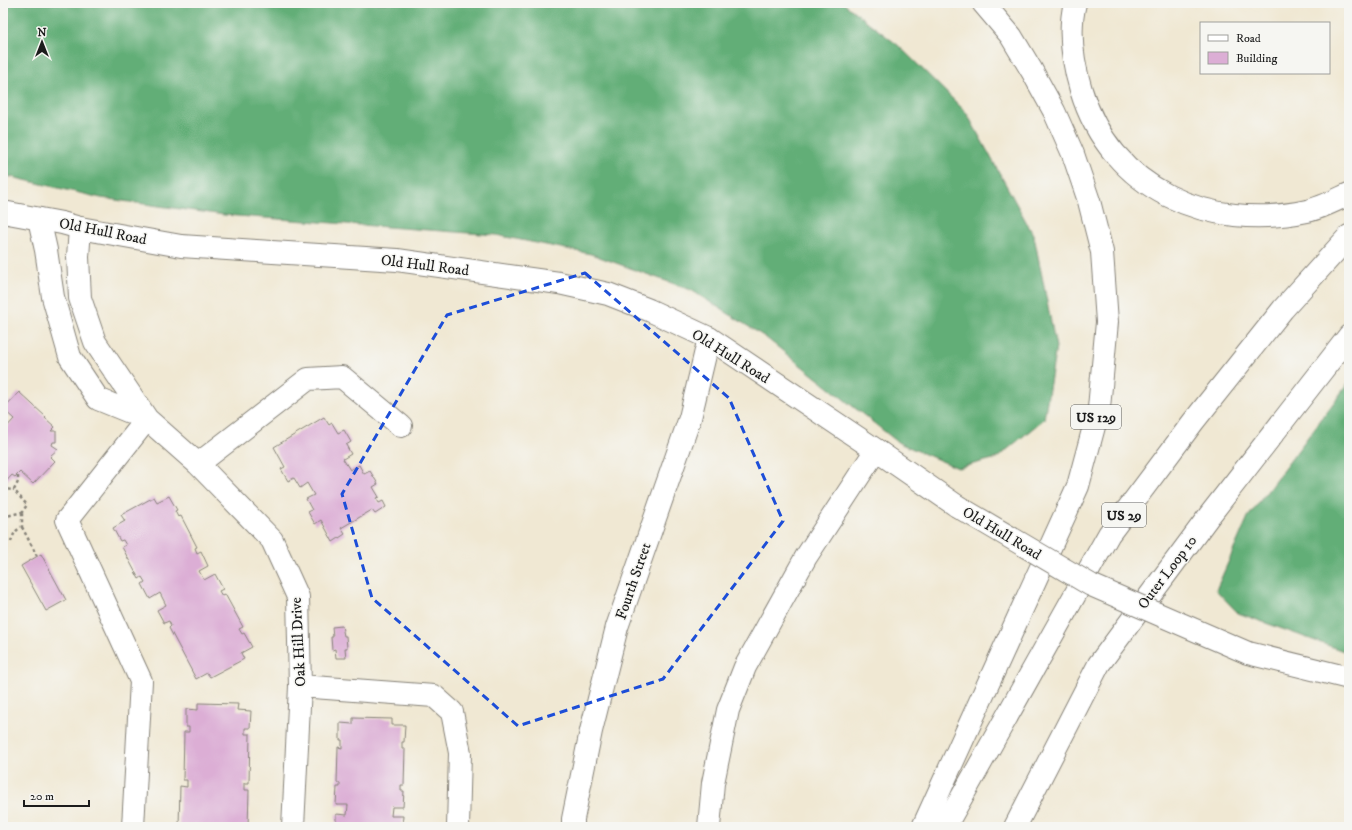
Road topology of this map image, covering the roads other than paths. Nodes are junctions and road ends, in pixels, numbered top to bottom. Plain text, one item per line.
1 (983, 3) edge
2 (1075, 3) edge
3 (1349, 194) edge
4 (3, 212) edge
5 (39, 219) junction
6 (80, 228) junction
7 (1349, 236) edge
8 (1349, 336) edge
9 (709, 338) junction
10 (147, 420) junction
11 (401, 426) dead end
12 (876, 450) junction
13 (198, 464) junction
14 (1349, 678) edge
15 (300, 686) junction
16 (133, 827) edge
17 (293, 827) edge
18 (458, 827) edge
19 (573, 827) edge
20 (709, 827) edge
21 (922, 827) edge
22 (945, 827) edge
23 (1015, 827) edge

1 - 21 main road, US 129
2 - 3 main road
4 - 5 main road, Old Hull Road
5 - 6 main road, Old Hull Road
5 - 10 main road, Oak Hill Drive
6 - 9 main road, Old Hull Road
6 - 10 main road, Oak Hill Drive
7 - 22 main road, US 29
8 - 23 main road, Outer Loop 10
9 - 12 main road, Old Hull Road
9 - 19 main road, Fourth Street
10 - 13 main road, Oak Hill Drive
10 - 16 main road
11 - 13 main road
12 - 14 main road, Old Hull Road, bridge
12 - 20 main road
13 - 15 main road, Oak Hill Drive
15 - 17 main road, Oak Hill Drive
15 - 18 main road

